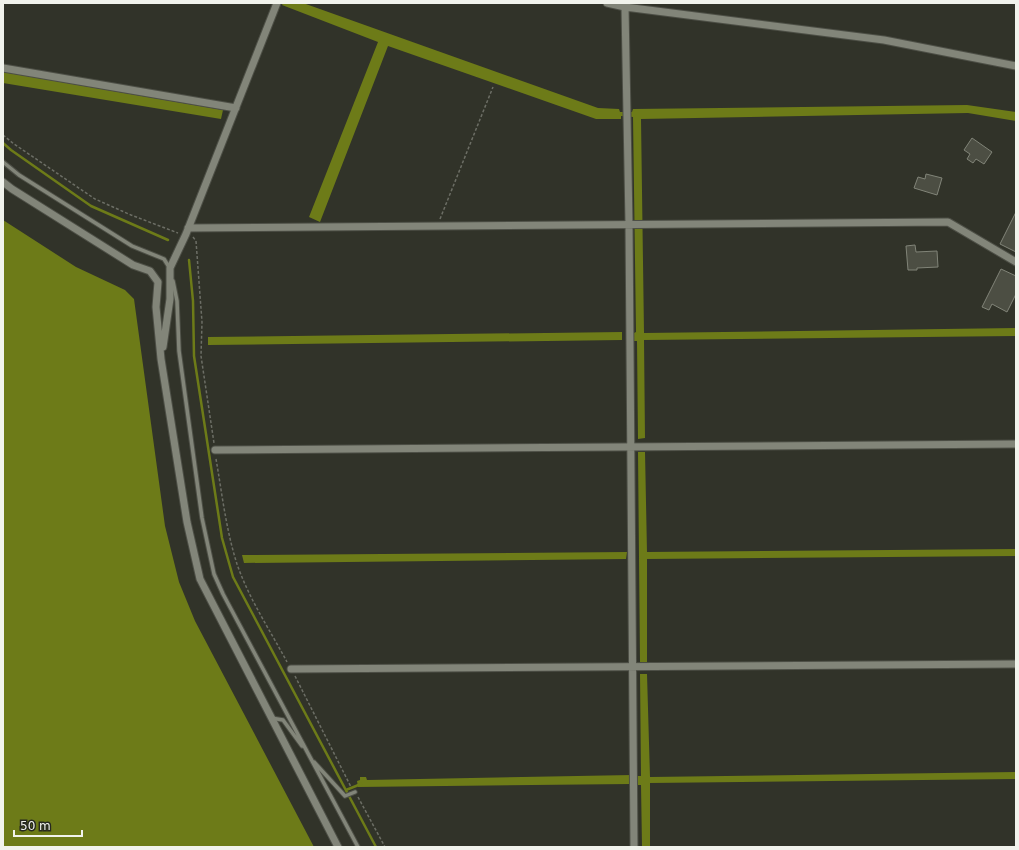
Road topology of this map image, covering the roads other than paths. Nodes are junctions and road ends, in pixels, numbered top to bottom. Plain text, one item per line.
1 (277, 3) edge
2 (607, 3) edge
3 (626, 5) edge
4 (1016, 66) edge
5 (3, 68) edge
6 (236, 108) junction
7 (3, 162) edge
8 (3, 182) edge
9 (629, 224) junction
10 (187, 231) junction
11 (1016, 262) edge
12 (170, 268) junction
13 (161, 359) junction
14 (1016, 444) edge
15 (631, 446) junction
16 (215, 450) dead end
17 (1016, 664) edge
18 (633, 668) junction
19 (291, 669) road end
20 (271, 718) junction
21 (310, 757) junction
22 (355, 792) road end
23 (338, 847) edge
24 (358, 847) edge
25 (634, 847) edge

1 - 6 street
2 - 3 street
3 - 4 street
3 - 9 street
5 - 6 street
6 - 10 street
7 - 12 lane
8 - 13 street
9 - 10 street
9 - 11 street
9 - 15 street
10 - 12 street
12 - 13 street
12 - 21 lane
13 - 20 street
14 - 15 street
15 - 16 street
15 - 18 street
17 - 18 street
18 - 19 street
18 - 25 street
20 - 21 lane
20 - 23 street
21 - 22 lane
21 - 24 lane

